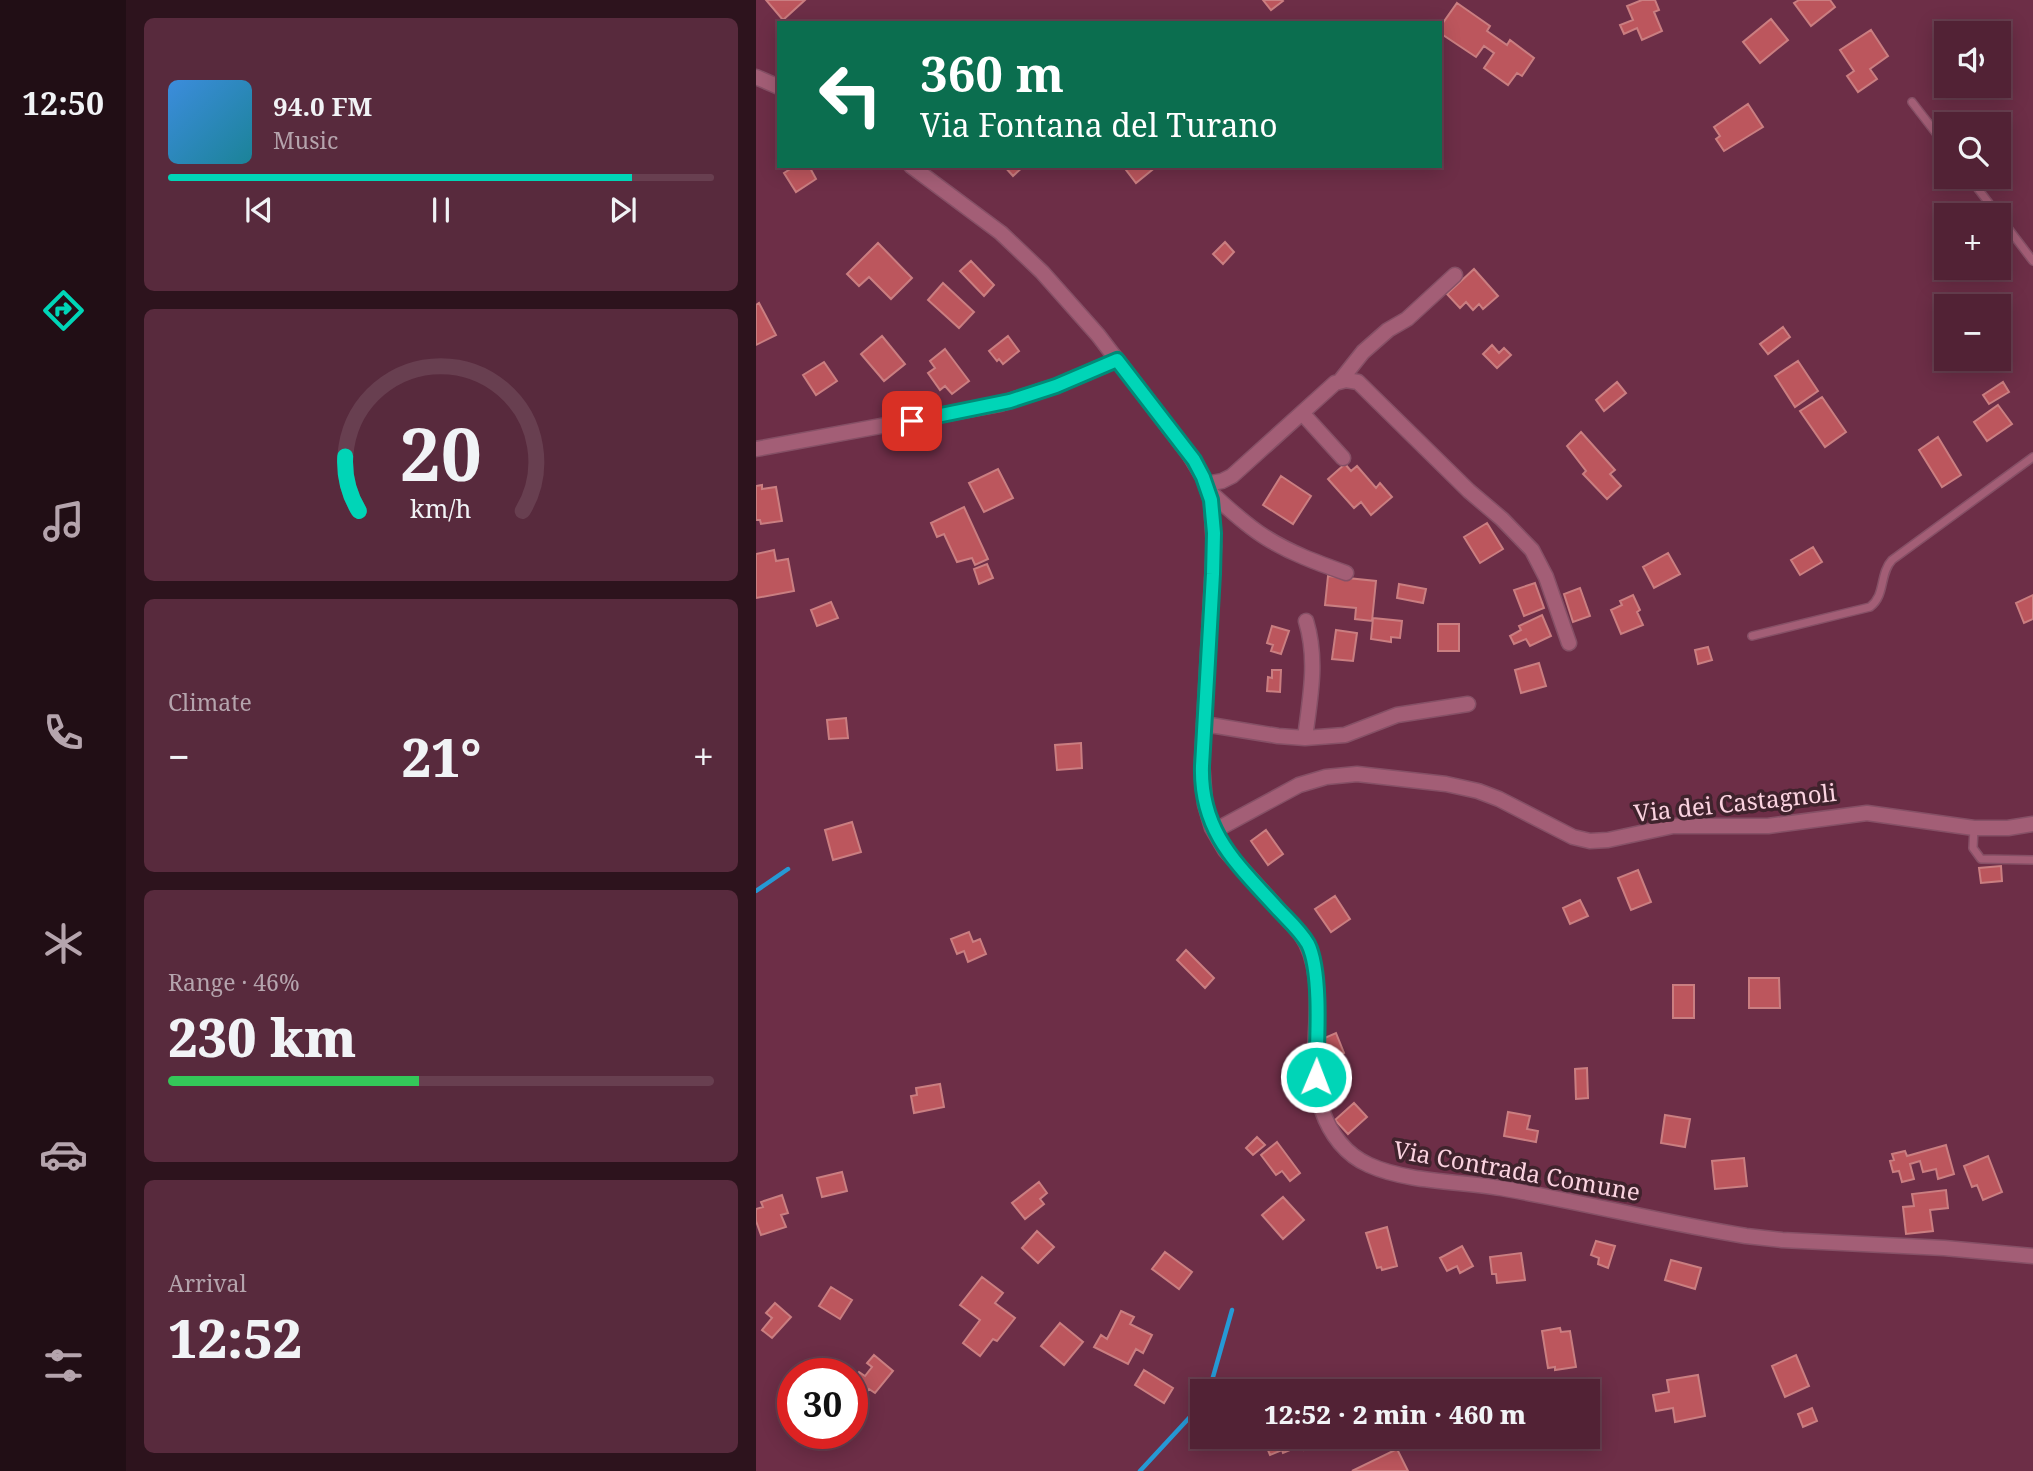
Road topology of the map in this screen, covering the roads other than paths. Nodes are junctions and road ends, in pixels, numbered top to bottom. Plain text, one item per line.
1 (756, 78) edge
2 (777, 86) edge
3 (1912, 102) dead end
4 (1934, 130) edge
5 (914, 168) edge
6 (1978, 189) edge
7 (1989, 203) edge
8 (2011, 232) edge
9 (2033, 261) edge
10 (1455, 275) dead end
11 (1117, 360) junction
12 (1340, 381) junction
13 (1303, 414) junction
14 (756, 449) edge
15 (2033, 457) edge
16 (1343, 458) dead end
17 (1208, 488) junction
18 (1346, 573) dead end
19 (1306, 621) dead end
20 (1752, 636) dead end
21 (1569, 643) dead end
22 (1468, 704) dead end
23 (1204, 724) junction
24 (1305, 738) junction
25 (2033, 824) edge
26 (1974, 828) junction
27 (1214, 831) junction
28 (2033, 860) edge
29 (2033, 1256) edge

1 - 2 street
3 - 4 lane
5 - 11 street, Via Contrada Comune
6 - 7 lane
8 - 9 lane
10 - 12 street
11 - 14 street
11 - 17 street, Via Contrada Comune
12 - 13 street
12 - 21 street
13 - 16 street
13 - 17 street
15 - 20 lane
17 - 18 street
17 - 23 street, Via Contrada Comune
19 - 24 street
22 - 24 street
23 - 24 street
23 - 27 street, Via Contrada Comune
25 - 26 street, Via dei Castagnoli
26 - 27 street, Via dei Castagnoli
26 - 28 lane
27 - 29 street, Via Contrada Comune

